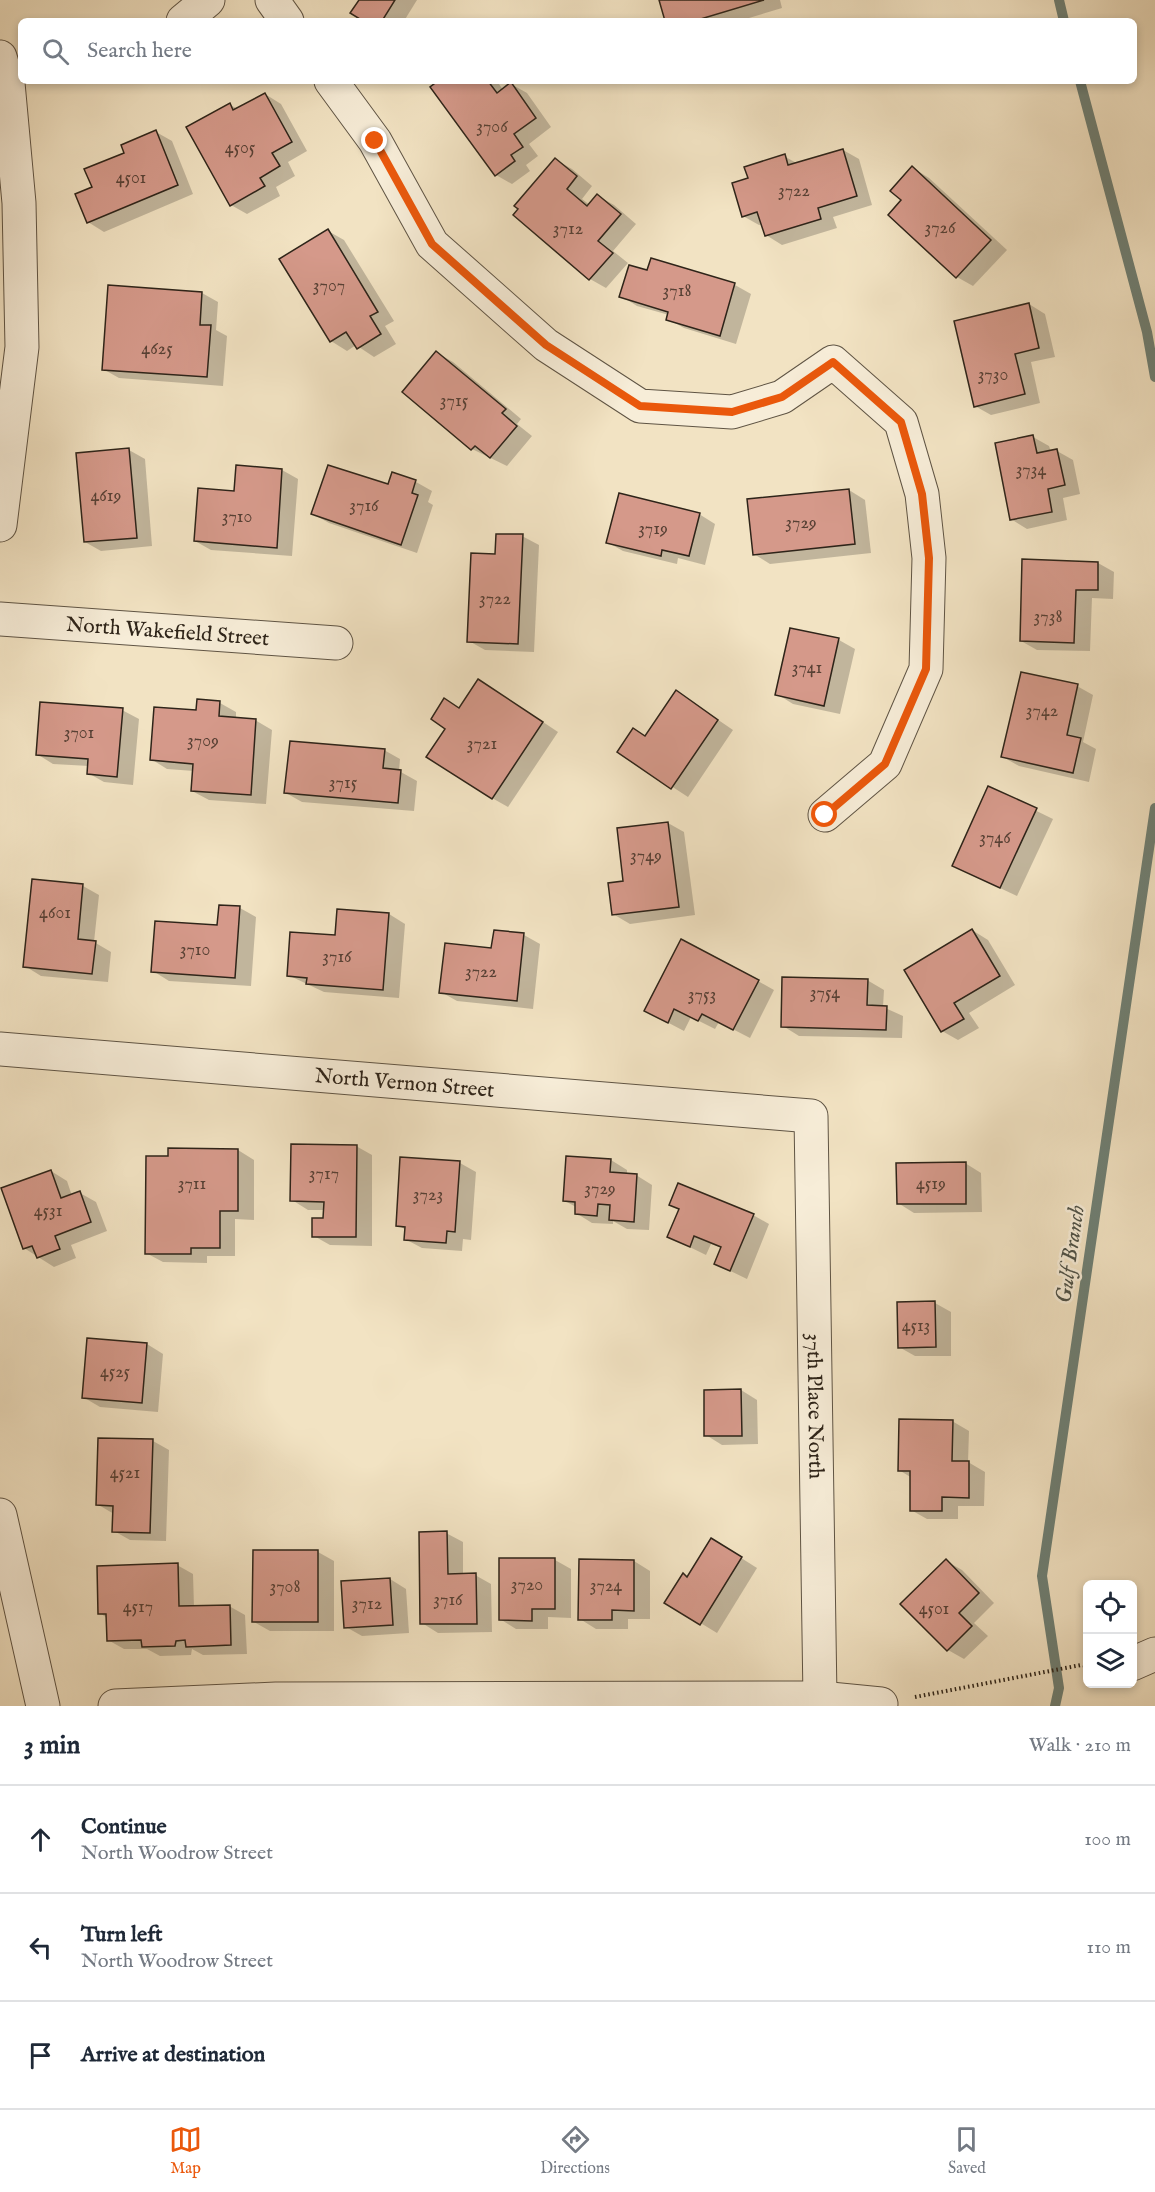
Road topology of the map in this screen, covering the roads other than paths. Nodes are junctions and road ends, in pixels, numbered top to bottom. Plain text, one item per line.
1 (208, 0) edge
2 (272, 0) edge
3 (187, 18) edge
4 (285, 18) edge
5 (10, 74) edge
6 (333, 84) edge
7 (0, 525) edge
8 (0, 619) edge
9 (336, 643) dead end
10 (825, 815) dead end
11 (0, 1049) edge
12 (811, 1116) joint
13 (0, 1515) edge
14 (1155, 1654) edge
15 (1137, 1662) edge
16 (820, 1698) junction
17 (881, 1704) road end
18 (43, 1706) edge
19 (115, 1706) edge

1 - 3 street
2 - 4 street
5 - 7 street
6 - 10 street
8 - 9 street, North Wakefield Street
11 - 12 street, North Vernon Street
12 - 16 street, 37th Place North
13 - 18 street
14 - 15 street
16 - 17 street
16 - 19 street

